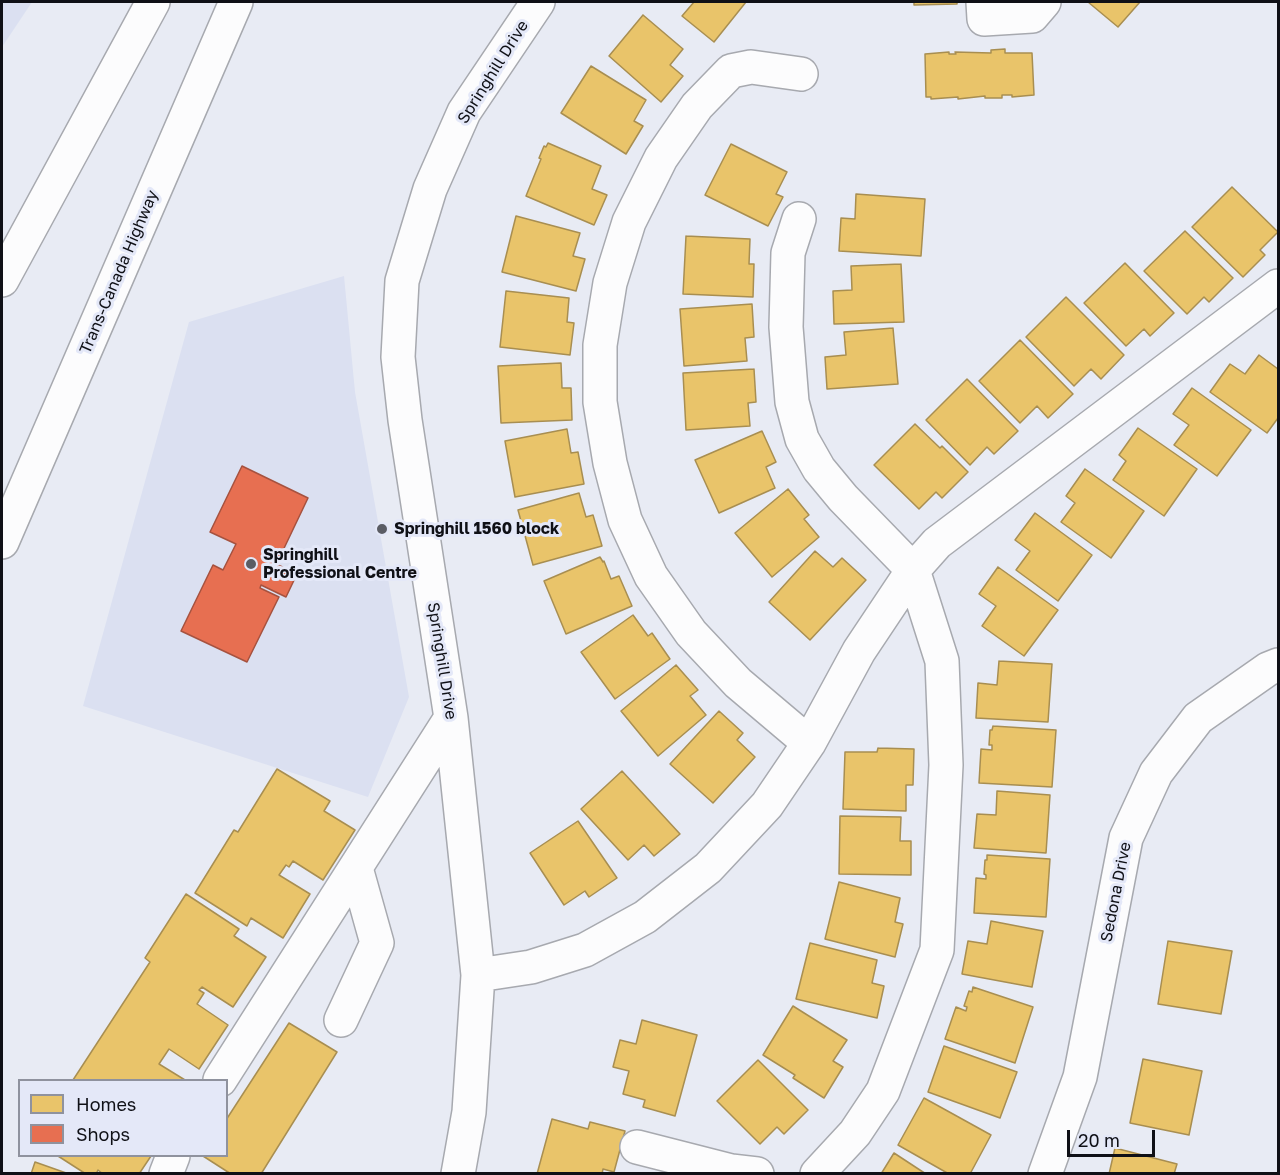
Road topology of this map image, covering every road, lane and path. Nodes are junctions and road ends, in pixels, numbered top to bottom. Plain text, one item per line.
1 (153, 2) edge
2 (236, 2) edge
3 (538, 2) edge
4 (983, 2) edge
5 (1044, 2) edge
6 (801, 74) dead end
7 (799, 219) dead end
8 (2, 280) edge
9 (1278, 286) edge
10 (2, 543) edge
11 (913, 570) junction
12 (1278, 665) edge
13 (451, 718) junction
14 (809, 743) junction
15 (356, 868) junction
16 (478, 975) junction
17 (341, 1020) dead end
18 (221, 1079) edge
19 (637, 1147) dead end
20 (172, 1157) edge
21 (165, 1173) edge
22 (458, 1173) edge
23 (757, 1173) edge
24 (817, 1173) edge
25 (1045, 1173) edge

1 - 8 main road
2 - 10 main road, Trans-Canada Highway
3 - 13 main road, Springhill Drive
4 - 5 main road
6 - 14 main road
7 - 11 main road
9 - 11 main road
11 - 14 main road
11 - 24 main road
12 - 25 main road, Sedona Drive
13 - 15 main road
13 - 16 main road, Springhill Drive
14 - 16 main road
15 - 17 main road
15 - 18 main road
16 - 22 main road, Springhill Drive
19 - 23 main road
20 - 21 main road

